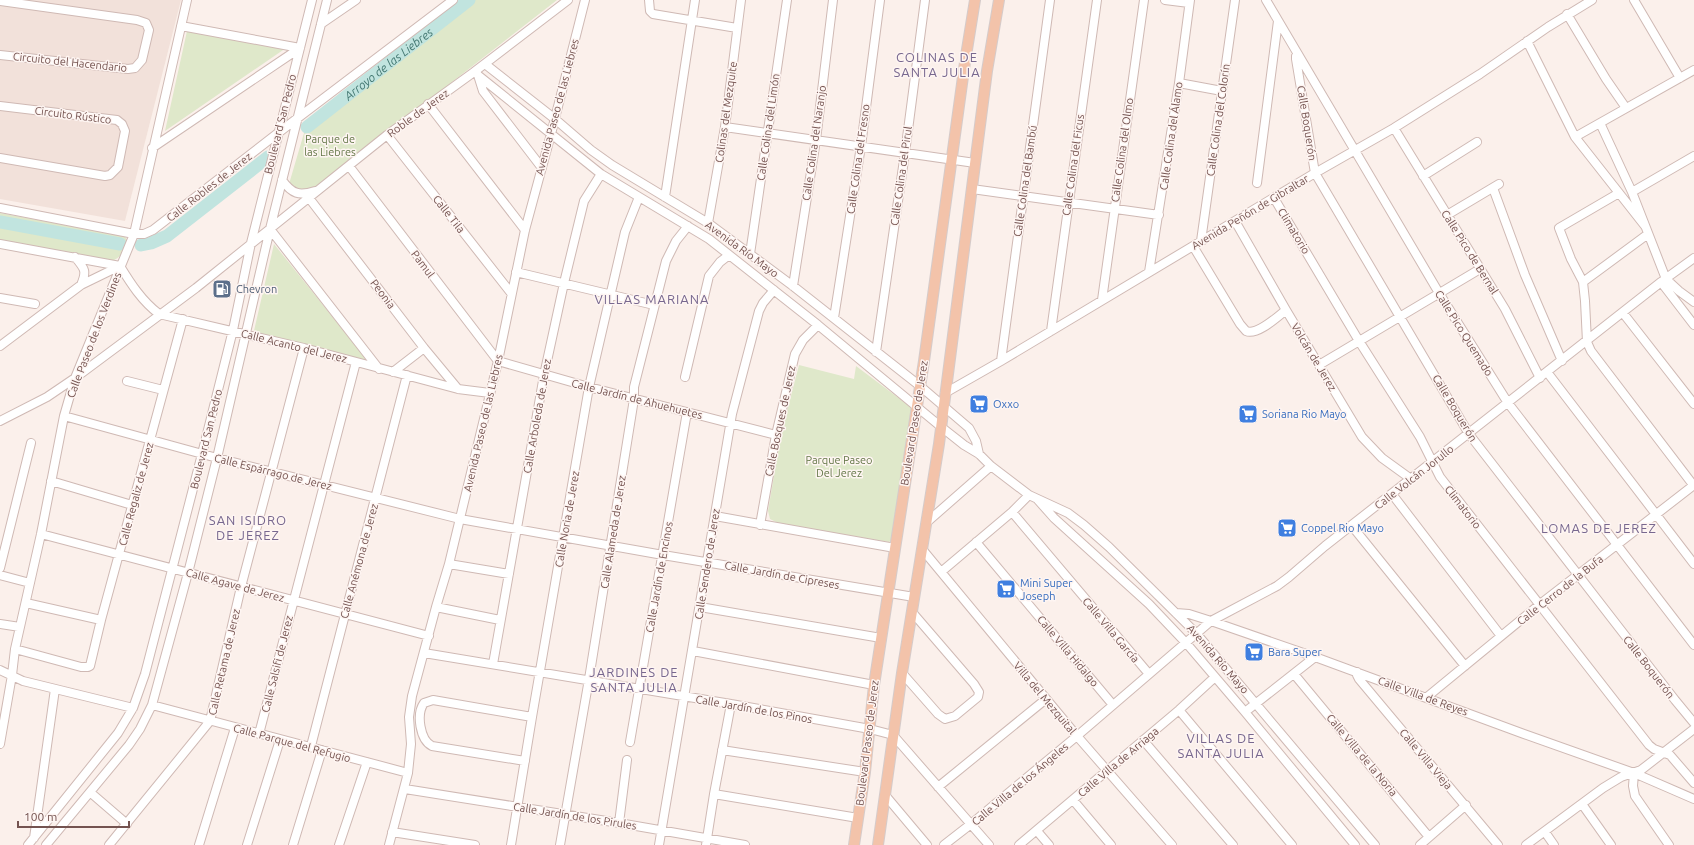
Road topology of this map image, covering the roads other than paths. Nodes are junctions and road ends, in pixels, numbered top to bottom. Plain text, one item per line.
1 (187, 0) edge
2 (312, 0) edge
3 (327, 0) edge
4 (356, 0) edge
5 (453, 0) edge
6 (568, 0) edge
7 (585, 0) edge
8 (649, 0) edge
9 (695, 0) edge
10 (741, 0) edge
11 (787, 0) edge
12 (834, 0) edge
13 (880, 0) edge
14 (925, 0) edge
15 (975, 0) edge
16 (999, 0) edge
17 (1050, 0) edge
18 (1097, 0) edge
19 (1144, 0) edge
20 (1165, 0) edge
21 (1235, 0) edge
22 (1266, 0) edge
23 (1592, 0) edge
24 (1634, 0) edge
25 (0, 1) edge
26 (1189, 2) edge
27 (1567, 14) junction
28 (692, 21) junction
29 (1278, 21) junction
30 (321, 24) junction
31 (181, 26) junction
32 (737, 28) junction
33 (1527, 41) junction
34 (300, 48) junction
35 (1298, 54) junction
36 (0, 55) edge
37 (485, 64) junction
38 (1694, 70) edge
39 (476, 74) junction
40 (1680, 78) junction
41 (1179, 83) junction
42 (1222, 90) junction
43 (428, 104) junction
44 (0, 106) edge
45 (1626, 108) junction
46 (555, 119) junction
47 (297, 121) junction
48 (1600, 123) junction
49 (725, 127) junction
50 (1394, 128) junction
51 (767, 132) junction
52 (551, 134) junction
53 (387, 135) junction
54 (277, 136) junction
55 (1575, 137) junction
56 (816, 140) junction
57 (1477, 142) dead end
58 (861, 146) junction
59 (152, 148) junction
60 (1354, 150) junction
61 (905, 153) junction
62 (1694, 156) edge
63 (0, 158) edge
64 (951, 160) junction
65 (975, 163) junction
66 (349, 166) junction
67 (542, 168) junction
68 (1315, 173) junction
69 (601, 174) junction
70 (1423, 176) junction
71 (282, 180) junction
72 (1257, 183) dead end
73 (972, 189) junction
74 (320, 190) junction
75 (1632, 192) junction
76 (1619, 193) junction
77 (639, 197) junction
78 (665, 197) junction
79 (1023, 197) junction
80 (309, 198) junction
81 (1274, 198) junction
82 (1068, 202) junction
83 (0, 208) edge
84 (1114, 208) junction
85 (1159, 215) junction
86 (1447, 215) junction
87 (1235, 221) junction
88 (708, 223) junction
89 (688, 226) junction
90 (270, 229) junction
91 (525, 230) junction
92 (1647, 230) junction
93 (132, 237) junction
94 (1201, 241) junction
95 (251, 243) junction
96 (0, 244) edge
97 (1193, 246) junction
98 (750, 254) junction
99 (729, 255) junction
100 (75, 258) junction
101 (1694, 258) edge
102 (120, 266) junction
103 (1480, 269) junction
104 (516, 272) junction
105 (1149, 272) junction
106 (1664, 280) junction
107 (1583, 282) junction
108 (564, 283) junction
109 (81, 285) junction
110 (794, 286) junction
111 (774, 290) junction
112 (1439, 293) junction
113 (511, 294) junction
114 (610, 294) junction
115 (2, 300) edge
116 (1102, 300) junction
117 (1694, 302) edge
118 (35, 304) dead end
119 (654, 305) junction
120 (1286, 310) junction
121 (1623, 313) junction
122 (159, 314) junction
123 (1401, 316) junction
124 (834, 318) junction
125 (183, 319) junction
126 (818, 325) junction
127 (1694, 325) edge
128 (233, 330) junction
129 (1051, 331) junction
130 (246, 334) junction
131 (1360, 341) junction
132 (1587, 342) junction
133 (0, 346) edge
134 (304, 348) junction
135 (424, 348) junction
136 (876, 352) junction
137 (498, 361) junction
138 (1001, 361) junction
139 (1562, 361) junction
140 (356, 362) junction
141 (1319, 366) junction
142 (379, 369) junction
143 (393, 372) junction
144 (1547, 372) junction
145 (544, 375) junction
146 (407, 376) junction
147 (685, 377) dead end
148 (75, 378) junction
149 (1540, 378) junction
150 (127, 381) dead end
151 (920, 386) junction
152 (589, 387) junction
153 (458, 389) junction
154 (163, 390) junction
155 (490, 393) junction
156 (946, 393) junction
157 (634, 399) junction
158 (1508, 403) junction
159 (1694, 404) edge
160 (916, 406) junction
161 (944, 406) junction
162 (687, 412) junction
163 (64, 416) junction
164 (0, 421) edge
165 (730, 422) junction
166 (940, 426) junction
167 (1469, 434) junction
168 (776, 435) junction
169 (150, 441) junction
170 (31, 443) dead end
171 (202, 454) junction
172 (979, 454) junction
173 (217, 458) junction
174 (1432, 463) junction
175 (991, 466) junction
176 (272, 472) junction
177 (1411, 479) junction
178 (51, 481) junction
179 (325, 484) junction
180 (1694, 485) edge
181 (1392, 494) junction
182 (1028, 495) junction
183 (376, 498) junction
184 (1038, 500) junction
185 (132, 505) junction
186 (1012, 512) junction
187 (1656, 515) junction
188 (715, 516) junction
189 (460, 519) junction
190 (926, 523) junction
191 (760, 525) junction
192 (1352, 526) junction
193 (518, 530) junction
194 (41, 534) junction
195 (564, 537) junction
196 (976, 542) junction
197 (1618, 545) junction
198 (611, 546) junction
199 (895, 548) junction
200 (922, 549) junction
201 (120, 555) junction
202 (663, 555) junction
203 (706, 562) junction
204 (449, 564) junction
205 (1694, 564) edge
206 (0, 568) edge
207 (172, 569) junction
208 (941, 572) junction
209 (188, 573) junction
210 (509, 574) junction
211 (0, 575) edge
212 (1578, 576) junction
213 (30, 583) junction
214 (241, 587) junction
215 (888, 593) junction
216 (914, 597) junction
217 (293, 601) junction
218 (26, 603) junction
219 (1539, 605) junction
220 (436, 607) junction
221 (700, 608) junction
222 (912, 612) junction
223 (1176, 613) junction
224 (345, 614) junction
225 (101, 620) junction
226 (500, 620) junction
227 (1211, 621) junction
228 (0, 624) edge
229 (20, 627) junction
230 (1196, 633) junction
231 (429, 636) junction
232 (1501, 636) junction
233 (881, 638) junction
234 (1185, 643) junction
235 (1694, 645) edge
236 (15, 649) junction
237 (693, 651) junction
238 (424, 653) junction
239 (1315, 657) junction
240 (493, 664) junction
241 (1465, 666) junction
242 (0, 670) edge
243 (540, 671) junction
244 (1357, 672) junction
245 (902, 673) junction
246 (1149, 674) junction
247 (1294, 674) junction
248 (12, 675) junction
249 (1214, 677) junction
250 (589, 679) junction
251 (874, 684) junction
252 (55, 689) junction
253 (640, 689) junction
254 (684, 697) junction
255 (1427, 697) junction
256 (1046, 699) junction
257 (731, 704) junction
258 (1257, 704) junction
259 (152, 705) junction
260 (1113, 705) junction
261 (133, 708) junction
262 (1179, 710) junction
263 (1245, 712) junction
264 (3, 714) edge
265 (532, 717) junction
266 (210, 721) junction
267 (1694, 723) edge
268 (235, 728) junction
269 (870, 729) junction
270 (1694, 730) edge
271 (259, 734) junction
272 (893, 735) junction
273 (1077, 736) junction
274 (280, 740) junction
275 (1144, 740) junction
276 (630, 742) dead end
277 (0, 744) edge
278 (311, 746) junction
279 (322, 750) junction
280 (722, 750) junction
281 (1665, 752) junction
282 (627, 760) dead end
283 (525, 761) junction
284 (367, 762) junction
285 (1108, 771) junction
286 (865, 772) junction
287 (408, 773) junction
288 (1634, 773) junction
289 (1694, 783) edge
290 (938, 787) junction
291 (405, 788) junction
292 (91, 793) junction
293 (714, 794) junction
294 (885, 795) junction
295 (1694, 799) edge
296 (1073, 800) junction
297 (1582, 804) junction
298 (1466, 805) junction
299 (517, 806) junction
300 (565, 814) junction
301 (858, 818) junction
302 (619, 823) junction
303 (127, 824) junction
304 (971, 824) junction
305 (662, 831) junction
306 (1037, 831) junction
307 (392, 832) junction
308 (1545, 832) junction
309 (1429, 837) junction
310 (34, 838) junction
311 (707, 842) edge
312 (1351, 844) edge
313 (28, 845) edge
314 (46, 845) edge
315 (109, 845) edge
316 (199, 845) edge
317 (247, 845) edge
318 (293, 845) edge
319 (339, 845) edge
320 (388, 845) edge
321 (475, 845) edge
322 (512, 845) edge
323 (560, 845) edge
324 (659, 845) edge
325 (745, 845) edge
326 (854, 845) edge
327 (878, 845) edge
328 (927, 845) edge
329 (944, 845) edge
330 (989, 845) edge
331 (1020, 845) edge
332 (1049, 845) edge
333 (1111, 845) edge
334 (1172, 845) edge
335 (1233, 845) edge
336 (1292, 845) edge
337 (1375, 845) edge
338 (1420, 845) edge
339 (1498, 845) edge
340 (1526, 845) edge
341 (1554, 845) edge
342 (1611, 845) edge
343 (1669, 845) edge

1 - 31 street, Calle Paseo de los Verdines
2 - 34 street, Boulevard San Pedro
3 - 30 street, Boulevard San Pedro
4 - 30 street
5 - 47 street, Calle Robles de Jerez
6 - 37 street, Roble de Jerez
7 - 46 street, Avenida Paseo de las Liebres
8 - 28 street
9 - 28 street
10 - 32 street, Colinas del Mezquite
11 - 51 street, Calle Colina del Limón
12 - 56 street, Calle Colina del Naranjo
13 - 58 street, Calle Colina del Fresno
14 - 61 street, Calle Colina del Pirul
15 - 64 main road, Boulevard Paseo de Jerez
16 - 65 main road
17 - 79 street, Calle Colina del Bambú
18 - 82 street, Calle Colina del Ficus
19 - 84 street, Calle Colina del Olmo
20 - 26 street
21 - 42 street, Calle Colina del Colorín
22 - 29 street, Calle Pico Quemado
23 - 27 street, Avenida Peñón de Gibraltar
24 - 40 street
25 - 36 street, Circuito del Hacendario
26 - 41 street, Calle Colina del Álamo
27 - 33 street, Avenida Peñón de Gibraltar
27 - 45 street
28 - 32 street
28 - 78 street
29 - 35 street, Calle Pico Quemado
29 - 72 street
30 - 47 street, Boulevard San Pedro
31 - 34 street
31 - 59 street, Calle Paseo de los Verdines
32 - 49 street, Colinas del Mezquite
33 - 50 street, Avenida Peñón de Gibraltar
33 - 55 street
34 - 54 street, Boulevard San Pedro
34 - 59 street
35 - 60 street, Calle Pico Quemado
35 - 68 street, Calle Boquerón
37 - 39 street, Roble de Jerez
37 - 46 street, Avenida Río Mayo
38 - 40 street
39 - 43 street, Roble de Jerez
39 - 52 street, Avenida Río Mayo
39 - 67 street
40 - 45 street
41 - 42 street
41 - 85 street, Calle Colina del Álamo
42 - 94 street, Calle Colina del Colorín
43 - 53 street, Roble de Jerez
43 - 91 street
44 - 63 street, Circuito Rústico
45 - 48 street
46 - 52 street, Avenida Paseo de las Liebres
46 - 78 street, Avenida Río Mayo
47 - 54 street, Calle Robles de Jerez
47 - 71 street, Boulevard San Pedro
48 - 55 street
48 - 75 street
49 - 51 street
49 - 88 street, Colinas del Mezquite
50 - 60 street, Avenida Peñón de Gibraltar
50 - 70 street, Calle Pico de Bernal
51 - 56 street
51 - 98 street, Calle Colina del Limón
52 - 67 street, Avenida Paseo de las Liebres
52 - 69 street, Avenida Río Mayo
53 - 66 street, Roble de Jerez
53 - 113 street, Calle Tila
54 - 93 street, Calle Robles de Jerez
54 - 95 street, Boulevard San Pedro
55 - 76 street
56 - 58 street
56 - 110 street, Calle Colina del Naranjo
57 - 70 street
58 - 61 street
58 - 124 street, Calle Colina del Fresno
59 - 93 street, Calle Paseo de los Verdines
60 - 68 street, Avenida Peñón de Gibraltar
60 - 112 street, Calle Pico Quemado
61 - 64 street
61 - 136 street, Calle Colina del Pirul
62 - 75 street
64 - 65 street
64 - 151 main road, Boulevard Paseo de Jerez
65 - 73 main road
66 - 74 street, Roble de Jerez
66 - 137 street, Pamul
67 - 91 street, Avenida Paseo de las Liebres
68 - 81 street, Avenida Peñón de Gibraltar
68 - 123 street, Calle Boquerón
69 - 77 street, Avenida Río Mayo
69 - 108 street, Calle Arboleda de Jerez
70 - 86 street, Calle Pico de Bernal
71 - 74 street
71 - 90 street, Boulevard San Pedro
73 - 79 street
73 - 156 main road
74 - 80 street, Roble de Jerez
75 - 92 street
76 - 92 street
76 - 107 street
77 - 89 street, Avenida Río Mayo
77 - 114 street, Calle Noria de Jerez
78 - 88 street, Avenida Río Mayo
79 - 82 street
79 - 138 street, Calle Colina del Bambú
80 - 90 street, Roble de Jerez
80 - 135 street, Peonia
81 - 87 street, Avenida Peñón de Gibraltar
81 - 131 street, Climatorio
82 - 84 street
82 - 129 street, Calle Colina del Ficus
83 - 93 street
84 - 85 street
84 - 116 street, Calle Colina del Olmo
85 - 105 street, Calle Colina del Álamo
86 - 103 street, Calle Pico de Bernal
86 - 139 street
87 - 94 street, Avenida Peñón de Gibraltar
87 - 120 street, Volcán de Jerez
88 - 98 street, Avenida Río Mayo
89 - 99 street, Avenida Río Mayo
89 - 119 street, Calle Alameda de Jerez
90 - 95 street, Roble de Jerez
90 - 130 street, Boulevard San Pedro
90 - 142 street
91 - 104 street, Avenida Paseo de las Liebres
92 - 106 street
92 - 107 street
93 - 102 street, Calle Paseo de los Verdines
94 - 97 street, Avenida Peñón de Gibraltar
95 - 122 street, Roble de Jerez
95 - 128 street, Boulevard San Pedro
96 - 100 street
97 - 105 street, Avenida Peñón de Gibraltar
97 - 120 street
98 - 110 street, Avenida Río Mayo
99 - 111 street, Avenida Río Mayo
99 - 147 street
100 - 102 street
100 - 109 street
101 - 106 street, Calle Volcán Jorullo
102 - 109 street
102 - 122 street
102 - 148 street, Calle Paseo de los Verdines
103 - 112 street
103 - 149 street, Calle Pico de Bernal
104 - 108 street
104 - 113 street, Avenida Paseo de las Liebres
105 - 116 street, Avenida Peñón de Gibraltar
106 - 117 street
106 - 121 street, Calle Volcán Jorullo
106 - 127 street
107 - 132 street
108 - 114 street
108 - 145 street, Calle Arboleda de Jerez
109 - 133 street
110 - 124 street, Avenida Río Mayo
111 - 126 street, Avenida Río Mayo
111 - 165 street, Calle Sendero de Jerez
112 - 123 street
112 - 158 street, Calle Pico Quemado
113 - 137 street, Avenida Paseo de las Liebres
114 - 119 street
114 - 152 street, Calle Noria de Jerez
115 - 118 street
116 - 129 street, Avenida Peñón de Gibraltar
119 - 157 street, Calle Alameda de Jerez
120 - 141 street, Volcán de Jerez
121 - 132 street, Calle Volcán Jorullo
121 - 159 street
122 - 125 street, Calle Acanto del Jerez
122 - 148 street, Roble de Jerez
123 - 131 street
123 - 167 street, Calle Boquerón
124 - 136 street, Avenida Río Mayo
125 - 128 street, Calle Acanto del Jerez
125 - 154 street, Calle Regaliz de Jerez
126 - 160 street, Avenida Río Mayo
126 - 168 street, Calle Bosques de Jerez
128 - 130 street, Calle Acanto del Jerez
128 - 171 street, Boulevard San Pedro
129 - 138 street, Avenida Peñón de Gibraltar
130 - 134 street, Calle Acanto del Jerez
130 - 173 street, Boulevard San Pedro
131 - 141 street
131 - 174 street, Climatorio
132 - 139 street, Calle Volcán Jorullo
132 - 180 street
134 - 140 street, Calle Acanto del Jerez
134 - 176 street, Calle Retama de Jerez
135 - 143 street
135 - 153 street, Peonia
136 - 151 street, Avenida Río Mayo
137 - 145 street, Calle Jardín de Ahuehuetes
137 - 155 street, Avenida Paseo de las Liebres
138 - 156 street, Avenida Peñón de Gibraltar
139 - 144 street, Calle Volcán Jorullo
140 - 142 street, Calle Acanto del Jerez
140 - 179 street, Calle Salsifi de Jerez
141 - 177 street, Volcán de Jerez
142 - 143 street, Calle Acanto del Jerez
143 - 146 street, Calle Acanto del Jerez
144 - 149 street, Calle Volcán Jorullo
144 - 187 street
145 - 152 street, Calle Jardín de Ahuehuetes
145 - 193 street, Calle Arboleda de Jerez
146 - 153 street, Calle Acanto del Jerez
146 - 183 street, Calle Anémona de Jerez
148 - 163 street, Calle Paseo de los Verdines
148 - 164 street, Roble de Jerez
149 - 158 street, Calle Volcán Jorullo
150 - 154 street
151 - 160 main road, Boulevard Paseo de Jerez
151 - 161 street, Avenida Río Mayo
152 - 157 street, Calle Jardín de Ahuehuetes
152 - 195 street, Calle Noria de Jerez
153 - 155 street, Calle Acanto del Jerez
154 - 169 street, Calle Regaliz de Jerez
155 - 189 street, Avenida Paseo de las Liebres
156 - 161 main road
157 - 162 street, Calle Jardín de Ahuehuetes
157 - 198 street, Calle Alameda de Jerez
158 - 167 street, Calle Volcán Jorullo
158 - 197 street, Calle Pico Quemado
160 - 166 street, Avenida Río Mayo
160 - 199 main road, Boulevard Paseo de Jerez
161 - 166 main road
161 - 172 street, Avenida Río Mayo
162 - 165 street, Calle Jardín de Ahuehuetes
162 - 202 street, Calle Jardín de Encinos
163 - 169 street, Calle Espárrago de Jerez
163 - 178 street, Calle Paseo de los Verdines
165 - 168 street, Calle Jardín de Ahuehuetes
165 - 188 street, Calle Sendero de Jerez
166 - 172 street, Avenida Río Mayo
166 - 190 main road
167 - 174 street, Calle Volcán Jorullo
167 - 212 street, Calle Boquerón
168 - 191 street, Calle Bosques de Jerez
169 - 171 street, Calle Espárrago de Jerez
169 - 185 street, Calle Regaliz de Jerez
170 - 206 street
171 - 173 street, Calle Espárrago de Jerez
171 - 207 street, Boulevard San Pedro
172 - 175 street, Avenida Río Mayo
173 - 176 street, Calle Espárrago de Jerez
173 - 209 street, Boulevard San Pedro
174 - 177 street, Calle Volcán Jorullo
174 - 219 street, Climatorio
175 - 182 street, Avenida Río Mayo
175 - 190 street
176 - 179 street, Calle Espárrago de Jerez
176 - 214 street, Calle Retama de Jerez
177 - 181 street, Calle Volcán Jorullo
178 - 185 street
178 - 194 street, Calle Paseo de los Verdines
179 - 183 street, Calle Espárrago de Jerez
179 - 217 street, Calle Salsifi de Jerez
180 - 187 street, Calle Cerro de la Bufa
181 - 192 street, Calle Volcán Jorullo
181 - 232 street
182 - 184 street, Avenida Río Mayo
182 - 186 street
183 - 189 street, Calle Espárrago de Jerez
183 - 224 street, Calle Anémona de Jerez
184 - 223 street, Avenida Río Mayo
184 - 234 street, Avenida Río Mayo
185 - 201 street, Calle Regaliz de Jerez
186 - 196 street
186 - 246 street, Calle Villa García
187 - 197 street, Calle Cerro de la Bufa
187 - 205 street
188 - 191 street
188 - 203 street, Calle Sendero de Jerez
189 - 193 street, Calle Jardín de Cipreses
189 - 204 street, Avenida Paseo de las Liebres
190 - 200 main road
191 - 199 street
192 - 227 street, Calle Volcán Jorullo
192 - 241 street
193 - 195 street, Calle Jardín de Cipreses
193 - 210 street, Calle Arboleda de Jerez
194 - 201 street, Calle Agave de Jerez
194 - 213 street, Calle Paseo de los Verdines
195 - 198 street, Calle Jardín de Cipreses
195 - 243 street, Calle Noria de Jerez
196 - 208 street
196 - 260 street, Calle Villa Hidalgo
197 - 212 street, Calle Cerro de la Bufa
197 - 235 street, Calle Pico Quemado
198 - 202 street, Calle Jardín de Cipreses
198 - 250 street, Calle Alameda de Jerez
199 - 215 main road, Boulevard Paseo de Jerez
200 - 208 street, Villa del Mezquital
200 - 216 main road
201 - 207 street, Calle Agave de Jerez
201 - 225 street, Calle Regaliz de Jerez
202 - 203 street, Calle Jardín de Cipreses
202 - 253 street, Calle Jardín de Encinos
203 - 215 street, Calle Jardín de Cipreses
203 - 221 street, Calle Sendero de Jerez
204 - 210 street
204 - 220 street, Avenida Paseo de las Liebres
207 - 209 street, Calle Agave de Jerez
207 - 261 street, Boulevard San Pedro
208 - 256 street, Villa del Mezquital
209 - 214 street, Calle Agave de Jerez
209 - 259 street, Boulevard San Pedro
210 - 226 street, Calle Arboleda de Jerez
211 - 213 street
212 - 219 street, Calle Cerro de la Bufa
212 - 267 street, Calle Boquerón
213 - 218 street, Calle Paseo de los Verdines
214 - 217 street, Calle Agave de Jerez
214 - 266 street, Calle Retama de Jerez
215 - 216 street, Calle Jardín de Cipreses
215 - 233 main road, Boulevard Paseo de Jerez
216 - 222 main road
217 - 224 street, Calle Agave de Jerez
217 - 271 street, Calle Salsifi de Jerez
218 - 225 street
218 - 229 street, Calle Paseo de los Verdines
219 - 232 street, Calle Cerro de la Bufa
219 - 281 street, Climatorio
220 - 226 street
220 - 231 street, Avenida Paseo de las Liebres
221 - 233 street
221 - 237 street, Calle Sendero de Jerez
222 - 245 main road
222 - 245 street
223 - 227 street, Calle Villa de Reyes
223 - 230 street, Avenida Río Mayo
224 - 231 street, Calle Agave de Jerez
224 - 278 street, Calle Anémona de Jerez
225 - 236 street, Calle Regaliz de Jerez
226 - 240 street, Calle Arboleda de Jerez
227 - 230 street, Calle Volcán Jorullo
227 - 239 street, Calle Villa de Reyes
228 - 229 street
229 - 236 street, Calle Paseo de los Verdines
230 - 234 street, Calle Volcán Jorullo
230 - 258 street, Avenida Río Mayo
231 - 238 street, Avenida Paseo de las Liebres
232 - 241 street, Calle Cerro de la Bufa
233 - 251 main road, Boulevard Paseo de Jerez
234 - 246 street, Calle Villa de los Ángeles
234 - 249 street, Avenida Río Mayo
236 - 248 street, Calle Paseo de los Verdines
237 - 251 street
237 - 254 street, Calle Sendero de Jerez
238 - 240 street, Calle Jardín de los Pinos
238 - 287 street, Avenida Paseo de las Liebres
239 - 244 street, Calle Villa de Reyes
239 - 247 street
240 - 243 street, Calle Jardín de los Pinos
241 - 255 street, Calle Cerro de la Bufa
242 - 248 street
243 - 250 street, Calle Jardín de los Pinos
243 - 265 street, Calle Noria de Jerez
244 - 255 street, Calle Villa de Reyes
244 - 298 street, Calle Villa Vieja
245 - 272 main road
246 - 260 street, Calle Villa de los Ángeles
247 - 258 street
247 - 309 street, Calle Villa de la Noria
248 - 252 street
248 - 264 street, Calle Paseo de los Verdines
249 - 262 street, Calle Villa de Arriaga
249 - 263 street, Avenida Río Mayo
250 - 253 street, Calle Jardín de los Pinos
250 - 300 street, Calle Alameda de Jerez
251 - 269 main road, Boulevard Paseo de Jerez
252 - 261 street
252 - 310 street
253 - 254 street, Calle Jardín de los Pinos
253 - 276 street, Calle Jardín de Encinos
254 - 257 street, Calle Jardín de los Pinos
254 - 305 street, Calle Sendero de Jerez
255 - 288 street, Calle Villa de Reyes
256 - 273 street, Villa del Mezquital
256 - 290 street
257 - 269 street, Calle Jardín de los Pinos
257 - 280 street
258 - 263 street
258 - 337 street, Avenida Río Mayo
259 - 266 street, Calle Parque del Refugio
259 - 292 street, Boulevard San Pedro
260 - 273 street, Calle Villa de los Ángeles
261 - 310 street, Boulevard San Pedro
262 - 275 street, Calle Villa de Arriaga
262 - 336 street
263 - 312 street, Avenida Río Mayo
264 - 277 street, Calle Paseo de los Verdines
265 - 283 street, Calle Noria de Jerez
265 - 283 street
266 - 268 street, Calle Parque del Refugio
266 - 303 street
268 - 271 street, Calle Parque del Refugio
268 - 316 street
269 - 272 street, Calle Jardín de los Pinos
269 - 286 main road, Boulevard Paseo de Jerez
270 - 281 street
271 - 274 street, Calle Parque del Refugio
272 - 290 street
272 - 294 main road
273 - 285 street, Villa del Mezquital
273 - 304 street, Calle Villa de los Ángeles
274 - 278 street, Calle Parque del Refugio
274 - 317 street
275 - 285 street, Calle Villa de Arriaga
275 - 335 street
278 - 279 street, Calle Parque del Refugio
279 - 284 street, Calle Parque del Refugio
279 - 318 street
280 - 286 street
280 - 293 street
281 - 288 street
281 - 289 street, Climatorio
282 - 302 street
283 - 299 street, Calle Noria de Jerez
284 - 287 street, Calle Parque del Refugio
284 - 319 street
285 - 296 street, Calle Villa de Arriaga
285 - 334 street, Villa del Mezquital
286 - 301 main road, Boulevard Paseo de Jerez
287 - 291 street, Avenida Paseo de las Liebres
288 - 295 street, Calle Villa de Reyes
288 - 297 street
288 - 343 street
290 - 304 street
291 - 299 street, Calle Jardín de los Pirules
291 - 307 street, Avenida Paseo de las Liebres
292 - 303 street
292 - 314 street, Boulevard San Pedro
293 - 301 street
293 - 311 street
294 - 327 main road
294 - 328 street
296 - 306 street, Calle Villa de Arriaga
296 - 333 street
297 - 308 street
297 - 342 street
298 - 309 street
298 - 339 street, Calle Villa Vieja
299 - 300 street, Calle Jardín de los Pirules
299 - 322 street, Calle Noria de Jerez
300 - 302 street, Calle Jardín de los Pirules
300 - 323 street, Calle Alameda de Jerez
301 - 326 main road, Boulevard Paseo de Jerez
302 - 305 street, Calle Jardín de los Pirules
303 - 315 street
304 - 329 street, Calle Villa de los Ángeles
304 - 330 street
305 - 311 street, Calle Jardín de los Pirules
305 - 324 street, Calle Sendero de Jerez
306 - 331 street, Calle Villa de Arriaga
306 - 332 street
307 - 320 street, Avenida Paseo de las Liebres
307 - 321 street
308 - 340 street
308 - 341 street
309 - 338 street
310 - 313 street, Boulevard San Pedro
311 - 325 street, Calle Jardín de los Pirules

